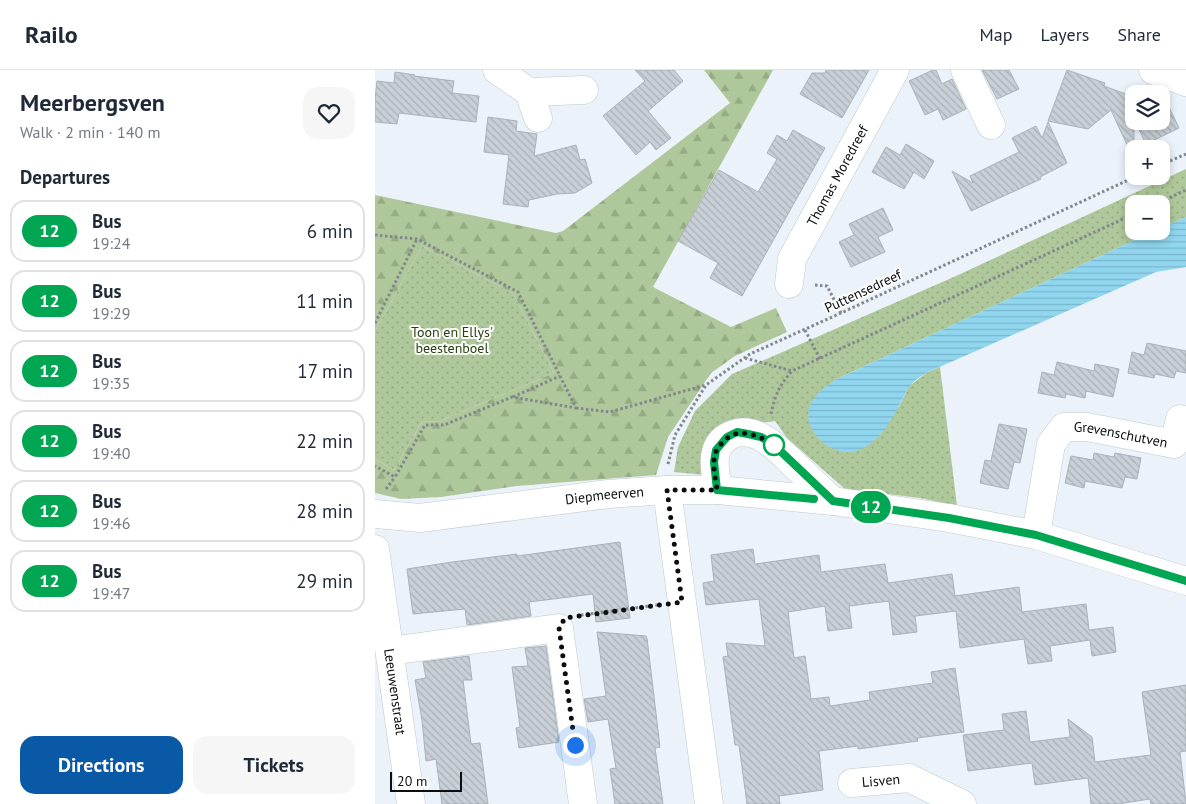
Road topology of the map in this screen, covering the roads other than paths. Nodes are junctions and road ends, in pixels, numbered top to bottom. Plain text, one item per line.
1 (497, 70) edge
2 (895, 70) edge
3 (965, 70) edge
4 (1153, 70) edge
5 (1186, 82) edge
6 (584, 90) dead end
7 (529, 92) junction
8 (538, 118) dead end
9 (991, 125) dead end
10 (789, 284) road end
11 (1180, 419) dead end
12 (667, 490) junction
13 (717, 490) junction
14 (833, 501) junction
15 (375, 514) edge
16 (1036, 535) junction
17 (375, 549) edge
18 (1186, 581) edge
19 (390, 651) junction
20 (852, 783) dead end
21 (411, 804) edge
22 (583, 804) edge
23 (709, 804) edge
24 (963, 804) edge

1 - 7 street
2 - 10 street, Thomas Moredreef
3 - 9 street
4 - 5 street
6 - 7 street
7 - 8 street
11 - 16 street, Grevenschutven
12 - 13 street, Diepmeerven
12 - 15 street, Diepmeerven
12 - 23 street
13 - 14 street, Diepmeerven
13 - 14 street
14 - 16 street, Diepmeerven
16 - 18 street, Diepmeerven
17 - 19 street, Leeuwenstraat
19 - 21 street, Leeuwenstraat
19 - 22 street
20 - 24 street, Lisven

